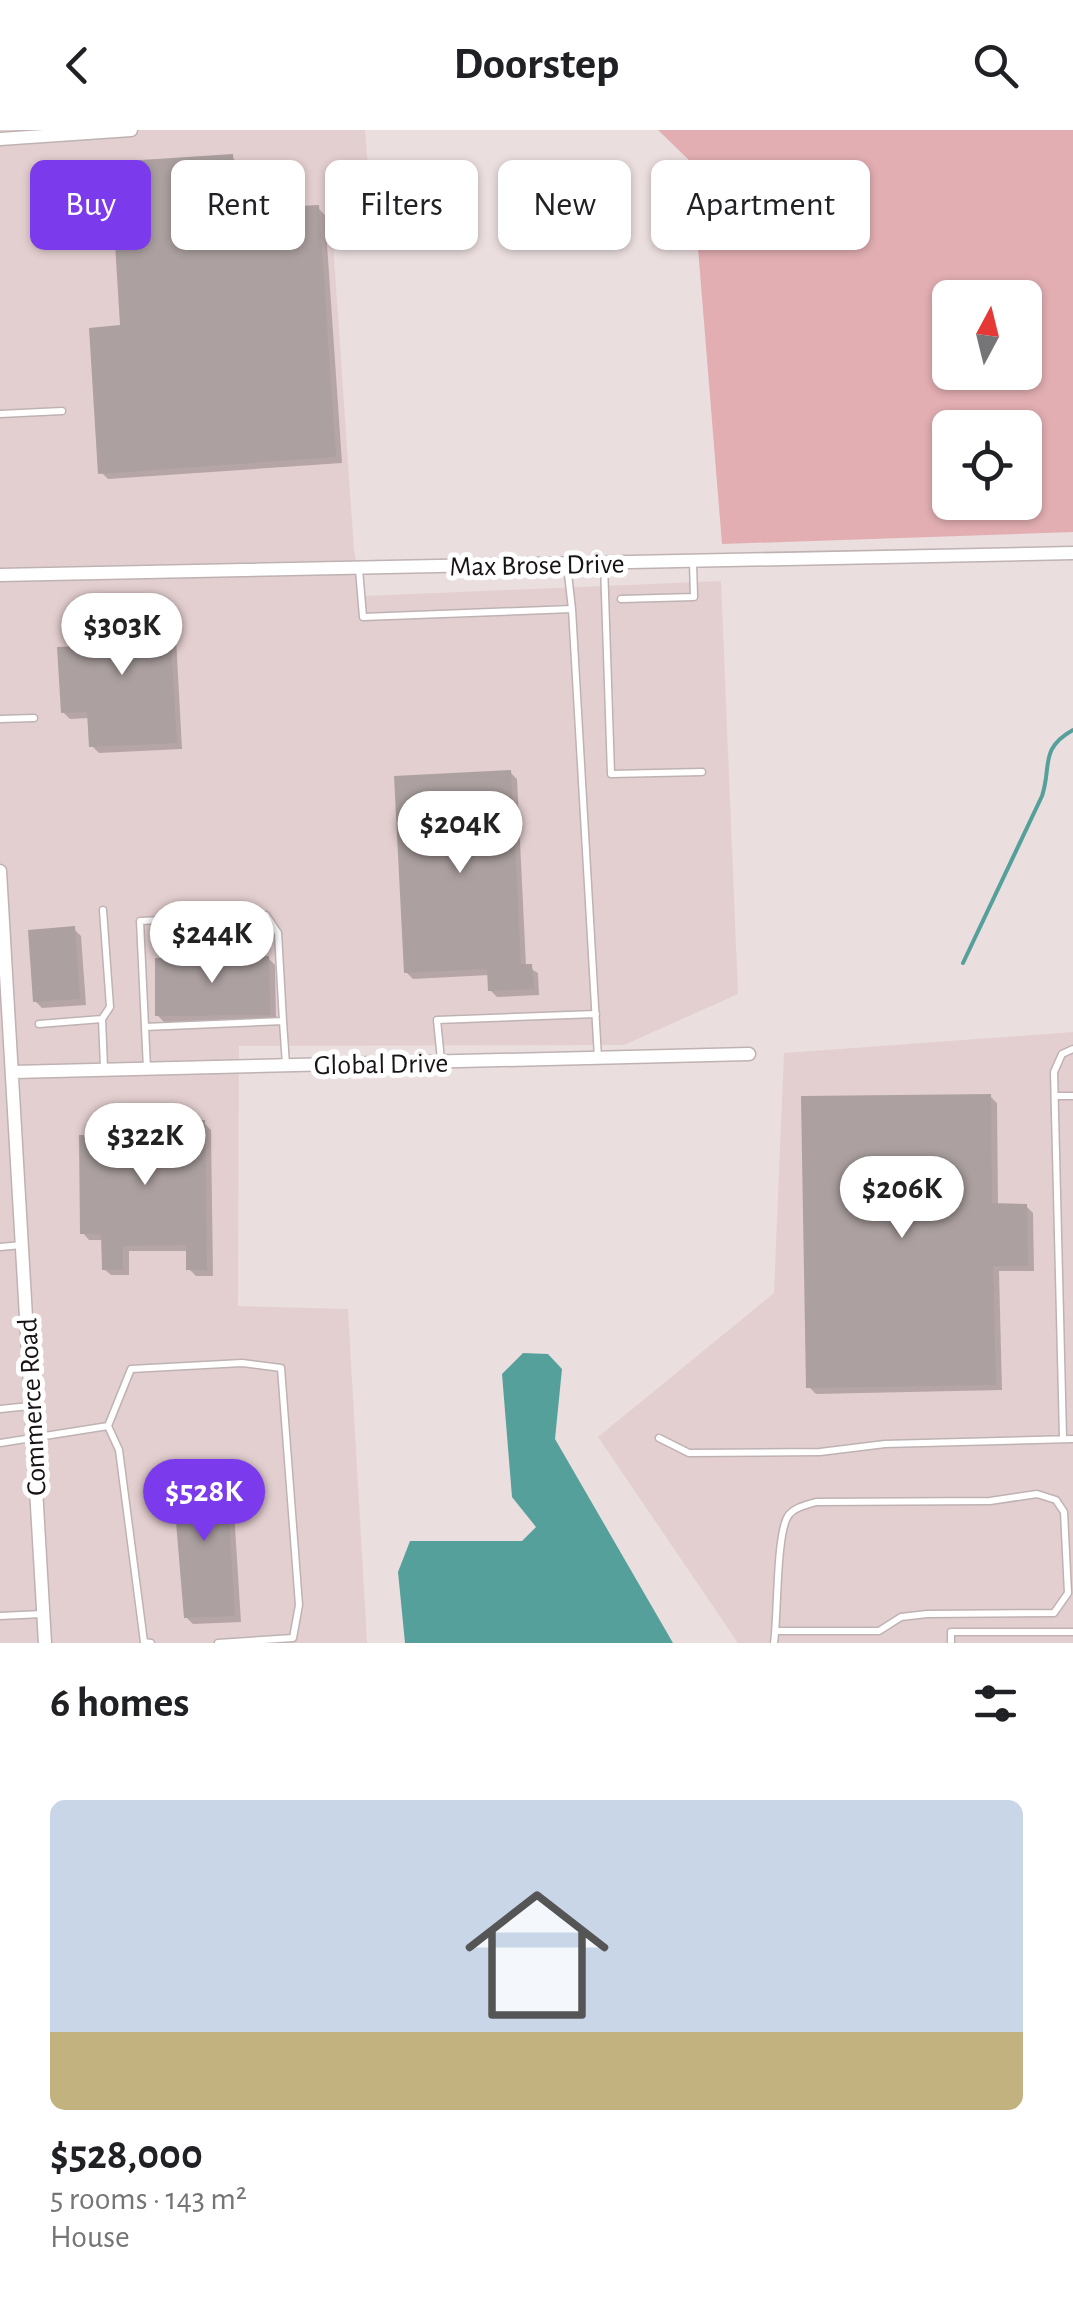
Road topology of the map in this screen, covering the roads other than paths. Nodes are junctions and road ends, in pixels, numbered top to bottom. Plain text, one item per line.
1 (131, 130) edge
2 (0, 139) edge
3 (62, 410) dead end
4 (0, 414) edge
5 (1073, 553) edge
6 (694, 561) junction
7 (604, 563) junction
8 (567, 564) junction
9 (359, 568) junction
10 (0, 575) edge
11 (621, 599) dead end
12 (572, 608) junction
13 (34, 718) dead end
14 (0, 719) edge
15 (702, 772) dead end
16 (0, 872) edge
17 (103, 910) dead end
18 (596, 1014) junction
19 (102, 1020) junction
20 (283, 1021) junction
21 (40, 1024) dead end
22 (145, 1027) junction
23 (1073, 1050) edge
24 (749, 1054) dead end
25 (598, 1058) junction
26 (441, 1062) junction
27 (286, 1065) junction
28 (104, 1069) junction
29 (147, 1069) junction
30 (6, 1072) edge
31 (1054, 1096) junction
32 (1073, 1096) edge
33 (15, 1147) junction
34 (0, 1148) edge
35 (22, 1245) junction
36 (0, 1247) edge
37 (1062, 1401) junction
38 (1073, 1401) edge
39 (32, 1406) junction
40 (0, 1409) edge
41 (108, 1426) junction
42 (33, 1435) junction
43 (659, 1438) dead end
44 (1063, 1438) junction
45 (1073, 1440) edge
46 (0, 1443) edge
47 (43, 1614) junction
48 (0, 1616) edge
49 (776, 1630) junction
50 (1073, 1632) edge
51 (45, 1643) edge
52 (151, 1643) edge
53 (218, 1643) edge
54 (774, 1643) edge
55 (951, 1643) edge

1 - 2 street
3 - 4 lane
5 - 6 street, Max Brose Drive
6 - 7 street, Max Brose Drive
6 - 11 lane
7 - 8 street, Max Brose Drive
7 - 15 lane
8 - 9 street, Max Brose Drive
8 - 12 lane
9 - 10 street, Max Brose Drive
9 - 12 lane
12 - 18 lane
13 - 14 lane
16 - 30 street, Commerce Road
17 - 19 lane
18 - 25 lane
18 - 26 lane
19 - 21 lane
19 - 28 lane
20 - 22 lane
20 - 22 lane
20 - 27 lane
22 - 29 lane
23 - 31 lane
24 - 25 street, Global Drive
25 - 26 street, Global Drive
26 - 27 street, Global Drive
27 - 29 street, Global Drive
28 - 29 street, Global Drive
28 - 30 street, Global Drive
30 - 33 street, Commerce Road
31 - 32 lane
31 - 37 lane
33 - 34 lane
33 - 35 street, Commerce Road
35 - 36 lane
35 - 39 street, Commerce Road
37 - 38 lane
37 - 44 lane
39 - 40 lane
39 - 42 street, Commerce Road
41 - 42 lane
41 - 52 lane
41 - 53 lane
42 - 46 lane
42 - 47 street, Commerce Road
43 - 44 lane
44 - 45 lane
47 - 48 lane
47 - 51 street, Commerce Road
49 - 49 lane
49 - 54 lane
50 - 55 lane

